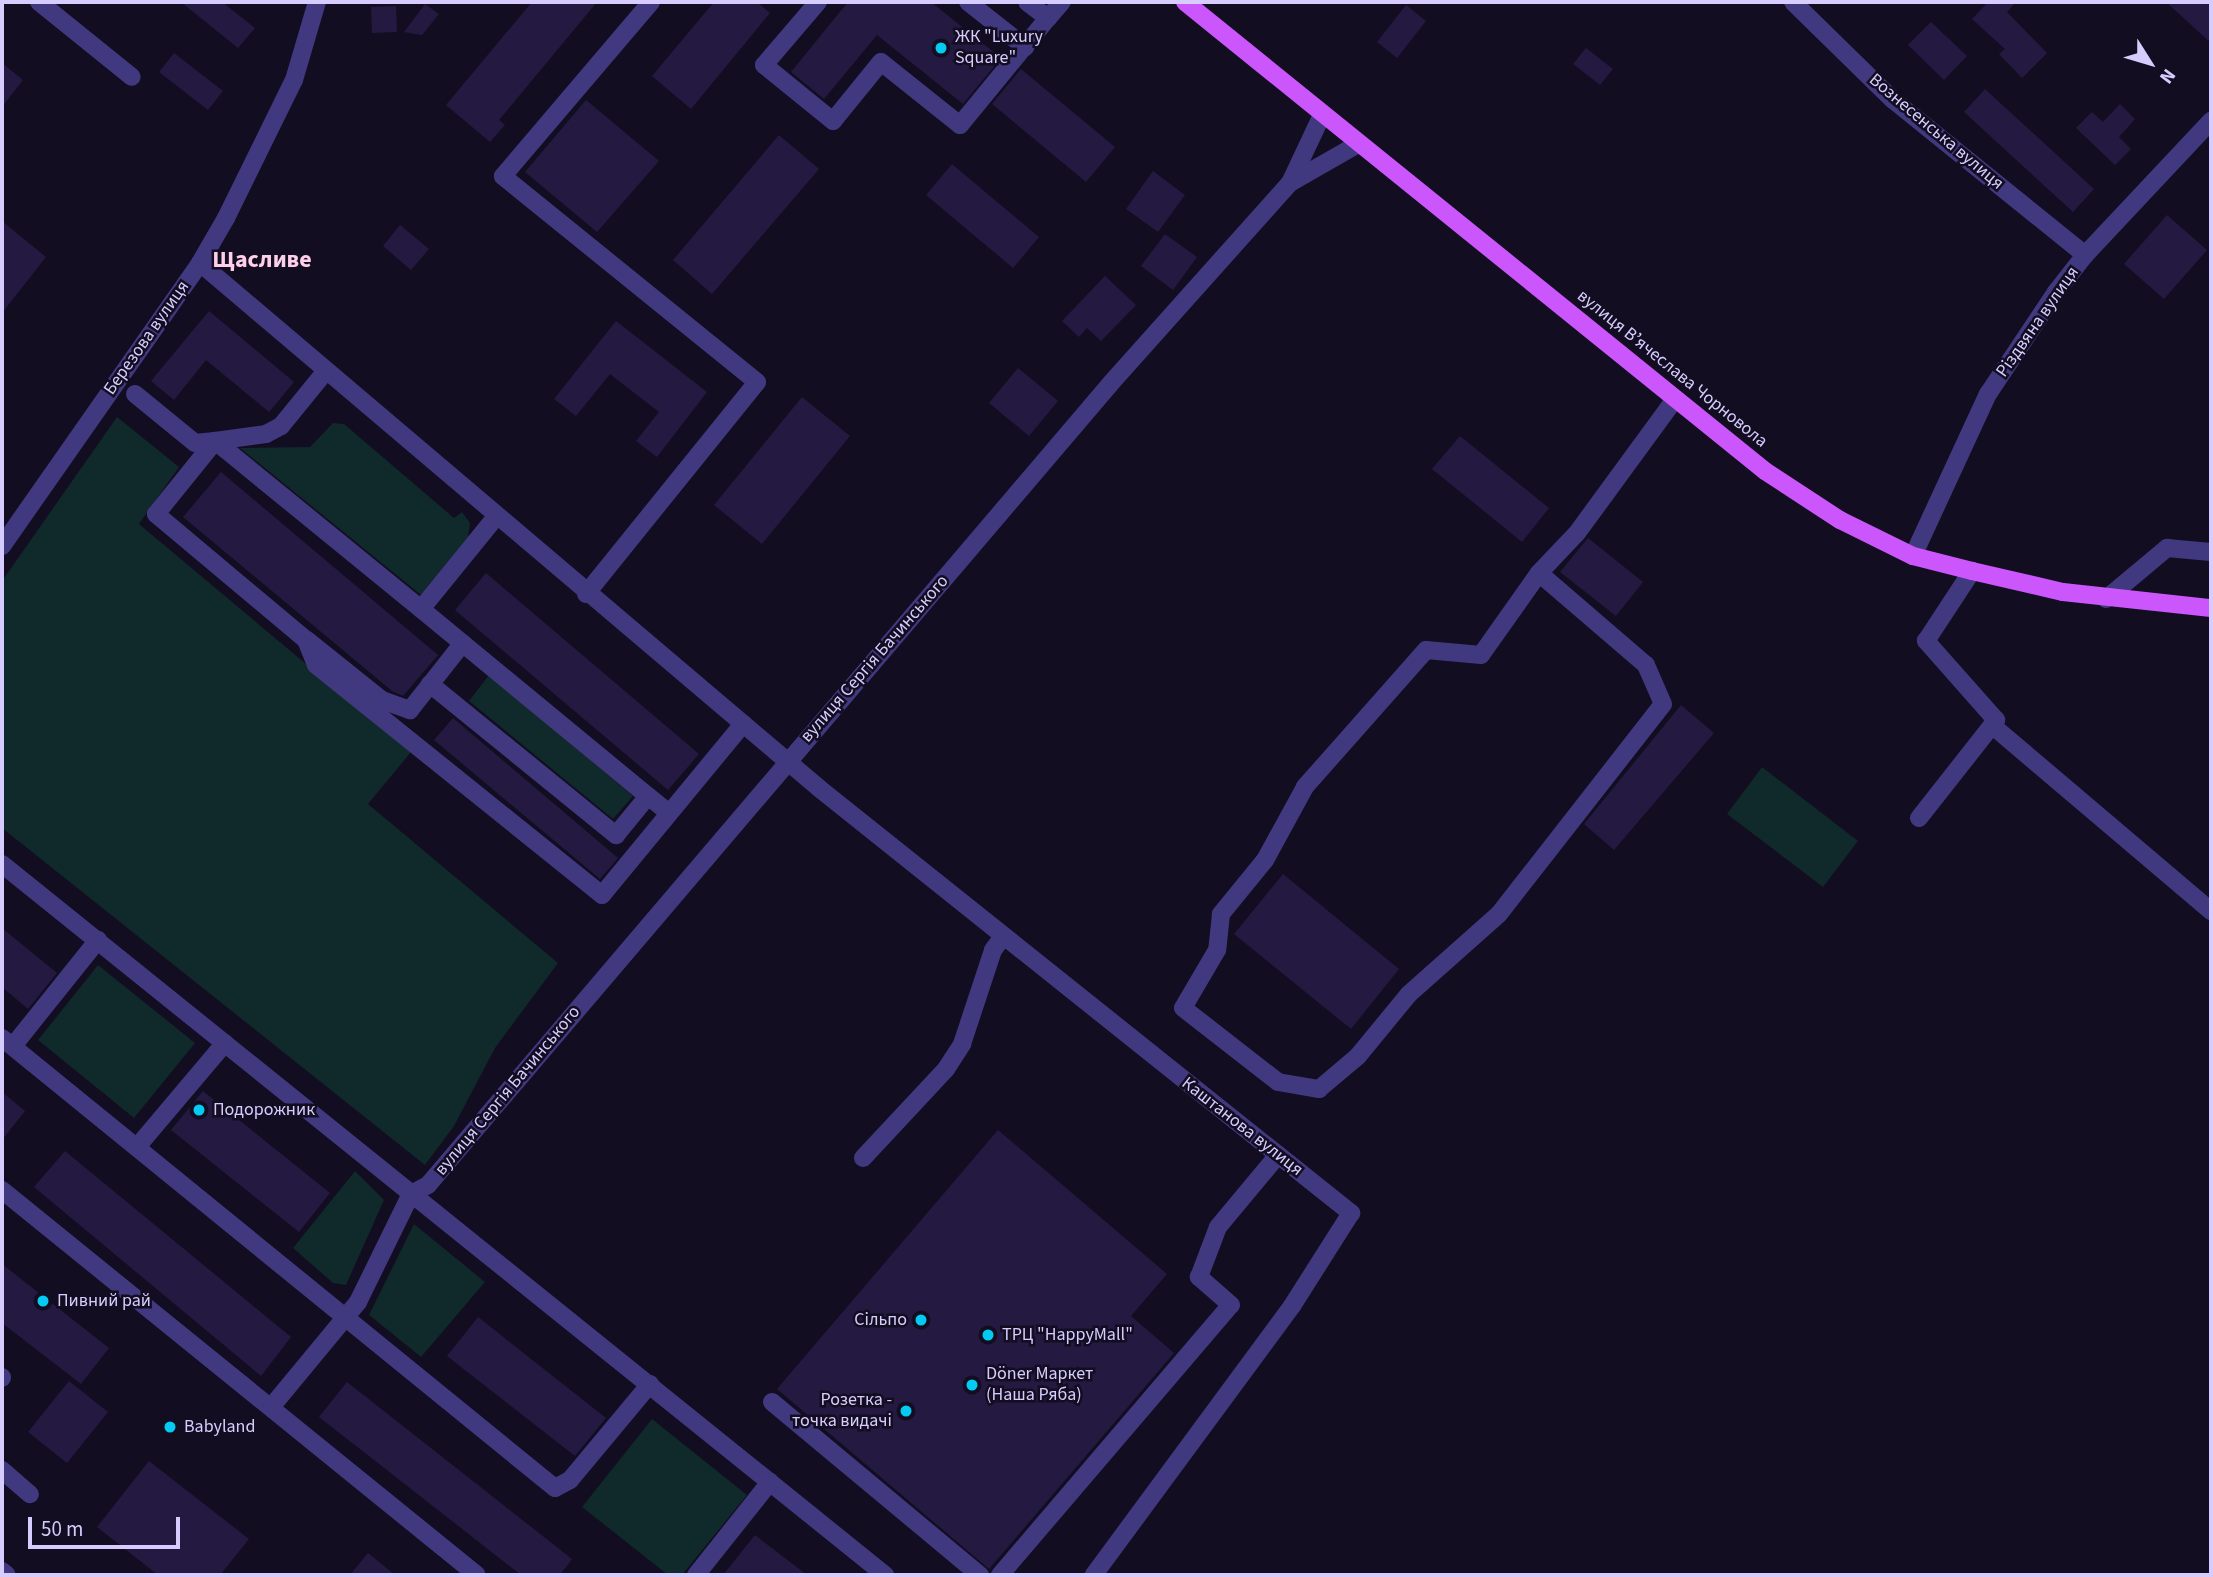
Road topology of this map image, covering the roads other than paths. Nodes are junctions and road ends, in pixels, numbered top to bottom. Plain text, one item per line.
1 (39, 2) edge
2 (317, 2) edge
3 (651, 2) edge
4 (818, 2) edge
5 (968, 2) edge
6 (1027, 2) edge
7 (1062, 2) edge
8 (1185, 2) edge
9 (1793, 2) edge
10 (1048, 18) junction
11 (1025, 47) junction
12 (132, 77) dead end
13 (1322, 115) junction
14 (2211, 121) edge
15 (1358, 144) junction
16 (1290, 183) junction
17 (2085, 255) junction
18 (200, 263) junction
19 (326, 372) junction
20 (135, 394) dead end
21 (1675, 399) junction
22 (215, 441) junction
23 (495, 518) junction
24 (2, 546) edge
25 (2211, 552) edge
26 (1913, 555) junction
27 (1972, 571) junction
28 (1539, 573) junction
29 (586, 594) junction
30 (2106, 599) junction
31 (2211, 608) edge
32 (421, 609) junction
33 (306, 640) junction
34 (463, 643) junction
35 (430, 684) junction
36 (743, 724) junction
37 (1994, 727) junction
38 (787, 761) junction
39 (648, 796) junction
40 (669, 813) junction
41 (1919, 818) dead end
42 (2, 864) edge
43 (2211, 911) edge
44 (1002, 939) junction
45 (98, 940) junction
46 (7, 1042) edge
47 (225, 1043) junction
48 (137, 1147) junction
49 (1278, 1155) junction
50 (863, 1158) dead end
51 (2, 1190) edge
52 (411, 1194) junction
53 (344, 1319) junction
54 (650, 1384) junction
55 (772, 1402) dead end
56 (272, 1406) junction
57 (2, 1470) edge
58 (770, 1482) junction
59 (30, 1494) dead end
60 (2, 1571) edge
61 (7, 1575) edge
62 (477, 1575) edge
63 (696, 1575) edge
64 (885, 1575) edge
65 (980, 1575) edge
66 (1000, 1575) edge
67 (1094, 1575) edge

1 - 12 street
2 - 18 street, Березова вулиця
3 - 29 street
4 - 11 street
5 - 11 street
6 - 10 street
7 - 10 street
8 - 13 main road, вулиця Вʼячеслава Чорновола
9 - 17 street, Вознесенська вулиця
10 - 11 street
13 - 15 main road, вулиця Вʼячеслава Чорновола
13 - 16 street
14 - 17 street, Різдвяна вулиця
15 - 16 street, вулиця Сергія Бачинського
15 - 21 main road, вулиця Вʼячеслава Чорновола
16 - 38 street, вулиця Сергія Бачинського
17 - 26 street, Різдвяна вулиця
18 - 19 street, Каштанова вулиця
18 - 24 street, Березова вулиця
19 - 22 street
19 - 23 street, Каштанова вулиця
20 - 22 street
21 - 26 main road, вулиця Вʼячеслава Чорновола
21 - 28 street
22 - 32 street
22 - 33 street
23 - 29 street, Каштанова вулиця
23 - 32 street
25 - 30 street
26 - 27 main road, вулиця Вʼячеслава Чорновола
27 - 30 main road, вулиця Вʼячеслава Чорновола
27 - 37 street
28 - 28 street
29 - 36 street, Каштанова вулиця
30 - 31 main road, вулиця Вʼячеслава Чорновола
32 - 34 street
33 - 35 street
33 - 40 street
34 - 35 street
34 - 39 street
35 - 39 street
36 - 38 street, Каштанова вулиця
36 - 40 street
37 - 41 street
37 - 43 street
38 - 44 street, Каштанова вулиця
38 - 52 street, вулиця Сергія Бачинського
39 - 40 street
42 - 45 street
44 - 49 street, Каштанова вулиця
44 - 50 street
45 - 46 street
45 - 47 street
46 - 48 street
47 - 48 street
47 - 52 street
48 - 53 street
49 - 66 street
49 - 67 street, Каштанова вулиця
51 - 56 street
52 - 53 street
52 - 54 street
53 - 54 street
53 - 56 street
54 - 58 street
55 - 65 street
56 - 62 street
57 - 59 street
58 - 63 street
58 - 64 street
60 - 61 street

